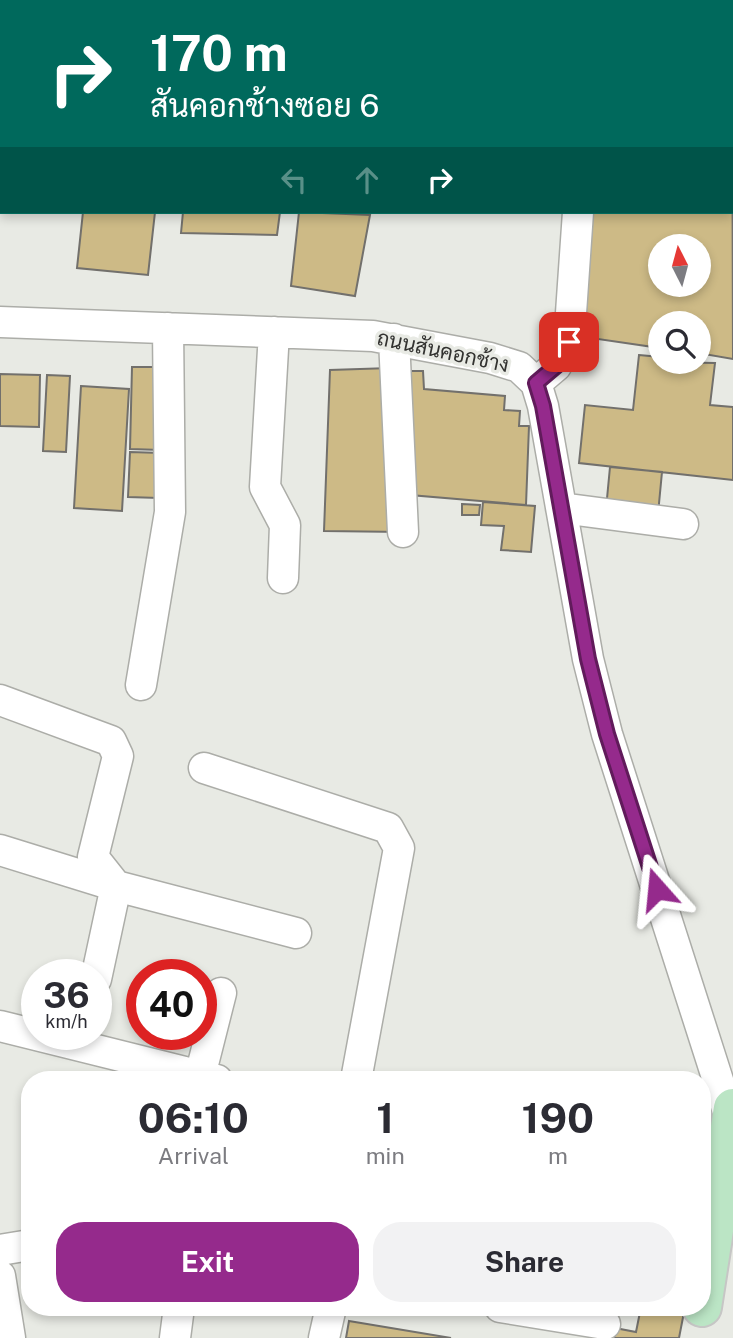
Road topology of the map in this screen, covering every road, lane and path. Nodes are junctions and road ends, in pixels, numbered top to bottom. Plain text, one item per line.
1 (578, 214) edge
2 (0, 322) edge
3 (168, 328) junction
4 (274, 332) junction
5 (394, 340) junction
6 (536, 383) junction
7 (561, 508) junction
8 (683, 524) dead end
9 (403, 531) dead end
10 (283, 578) dead end
11 (141, 685) dead end
12 (0, 700) edge
13 (204, 768) dead end
14 (0, 850) edge
15 (117, 886) junction
16 (296, 933) dead end
17 (101, 959) edge
18 (221, 993) dead end
19 (0, 1026) edge
20 (21, 1030) edge
21 (100, 1050) edge
22 (133, 1070) edge
23 (209, 1071) edge
24 (358, 1071) edge
25 (724, 1111) edge
26 (711, 1227) edge
27 (21, 1246) edge
28 (0, 1250) edge
29 (0, 1276) edge
30 (178, 1316) edge
31 (329, 1316) edge
32 (556, 1316) edge
33 (701, 1316) edge
34 (605, 1324) dead end
35 (10, 1338) edge
36 (175, 1338) edge
37 (324, 1338) edge
38 (697, 1338) edge

1 - 6 street
2 - 3 street, ถนนสันคอกช้าง
3 - 4 street, ถนนสันคอกช้าง
3 - 11 street
4 - 5 street, ถนนสันคอกช้าง
4 - 10 street
5 - 6 street, ถนนสันคอกช้าง
5 - 9 street
6 - 7 street, ถนนสันคอกช้าง
7 - 8 street
7 - 25 street, ถนนสันคอกช้าง
12 - 15 street
13 - 24 street
14 - 15 street
15 - 16 street
15 - 17 street
18 - 23 street
19 - 20 street
21 - 22 street
25 - 26 main road
27 - 28 street
29 - 35 street
30 - 36 street
31 - 37 street
32 - 34 street
33 - 38 main road

